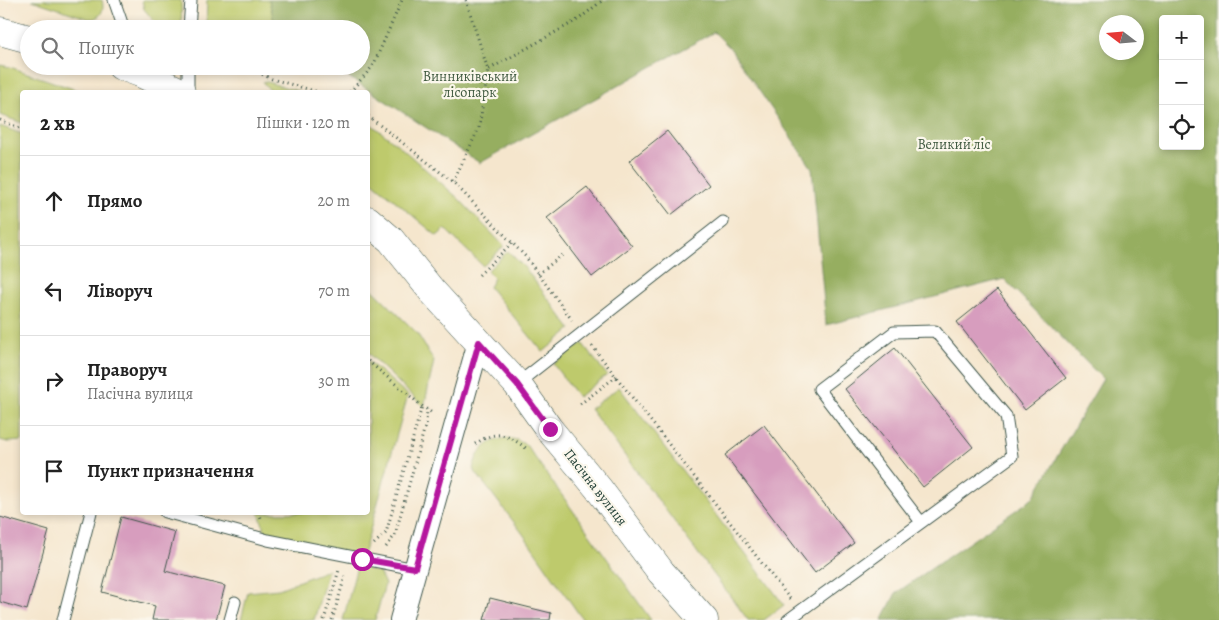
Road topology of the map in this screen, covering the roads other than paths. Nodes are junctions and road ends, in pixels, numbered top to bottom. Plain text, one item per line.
1 (114, 0) edge
2 (191, 0) edge
3 (121, 20) edge
4 (190, 20) edge
5 (0, 31) edge
6 (20, 36) edge
7 (147, 75) edge
8 (188, 75) edge
9 (177, 90) edge
10 (188, 90) edge
11 (370, 222) edge
12 (723, 222) dead end
13 (479, 342) junction
14 (517, 384) junction
15 (90, 515) edge
16 (176, 515) edge
17 (921, 522) junction
18 (415, 568) junction
19 (235, 602) dead end
20 (62, 620) edge
21 (230, 620) edge
22 (401, 620) edge
23 (704, 620) edge
24 (788, 620) edge

1 - 3 lane
2 - 4 lane
5 - 6 main road
7 - 9 main road
8 - 10 lane
11 - 13 main road, Пасічна вулиця
12 - 14 lane
13 - 14 main road, Пасічна вулиця
13 - 18 street
14 - 23 main road, Пасічна вулиця
15 - 20 lane
16 - 18 lane
17 - 17 lane
17 - 24 lane
18 - 22 street
19 - 21 lane

